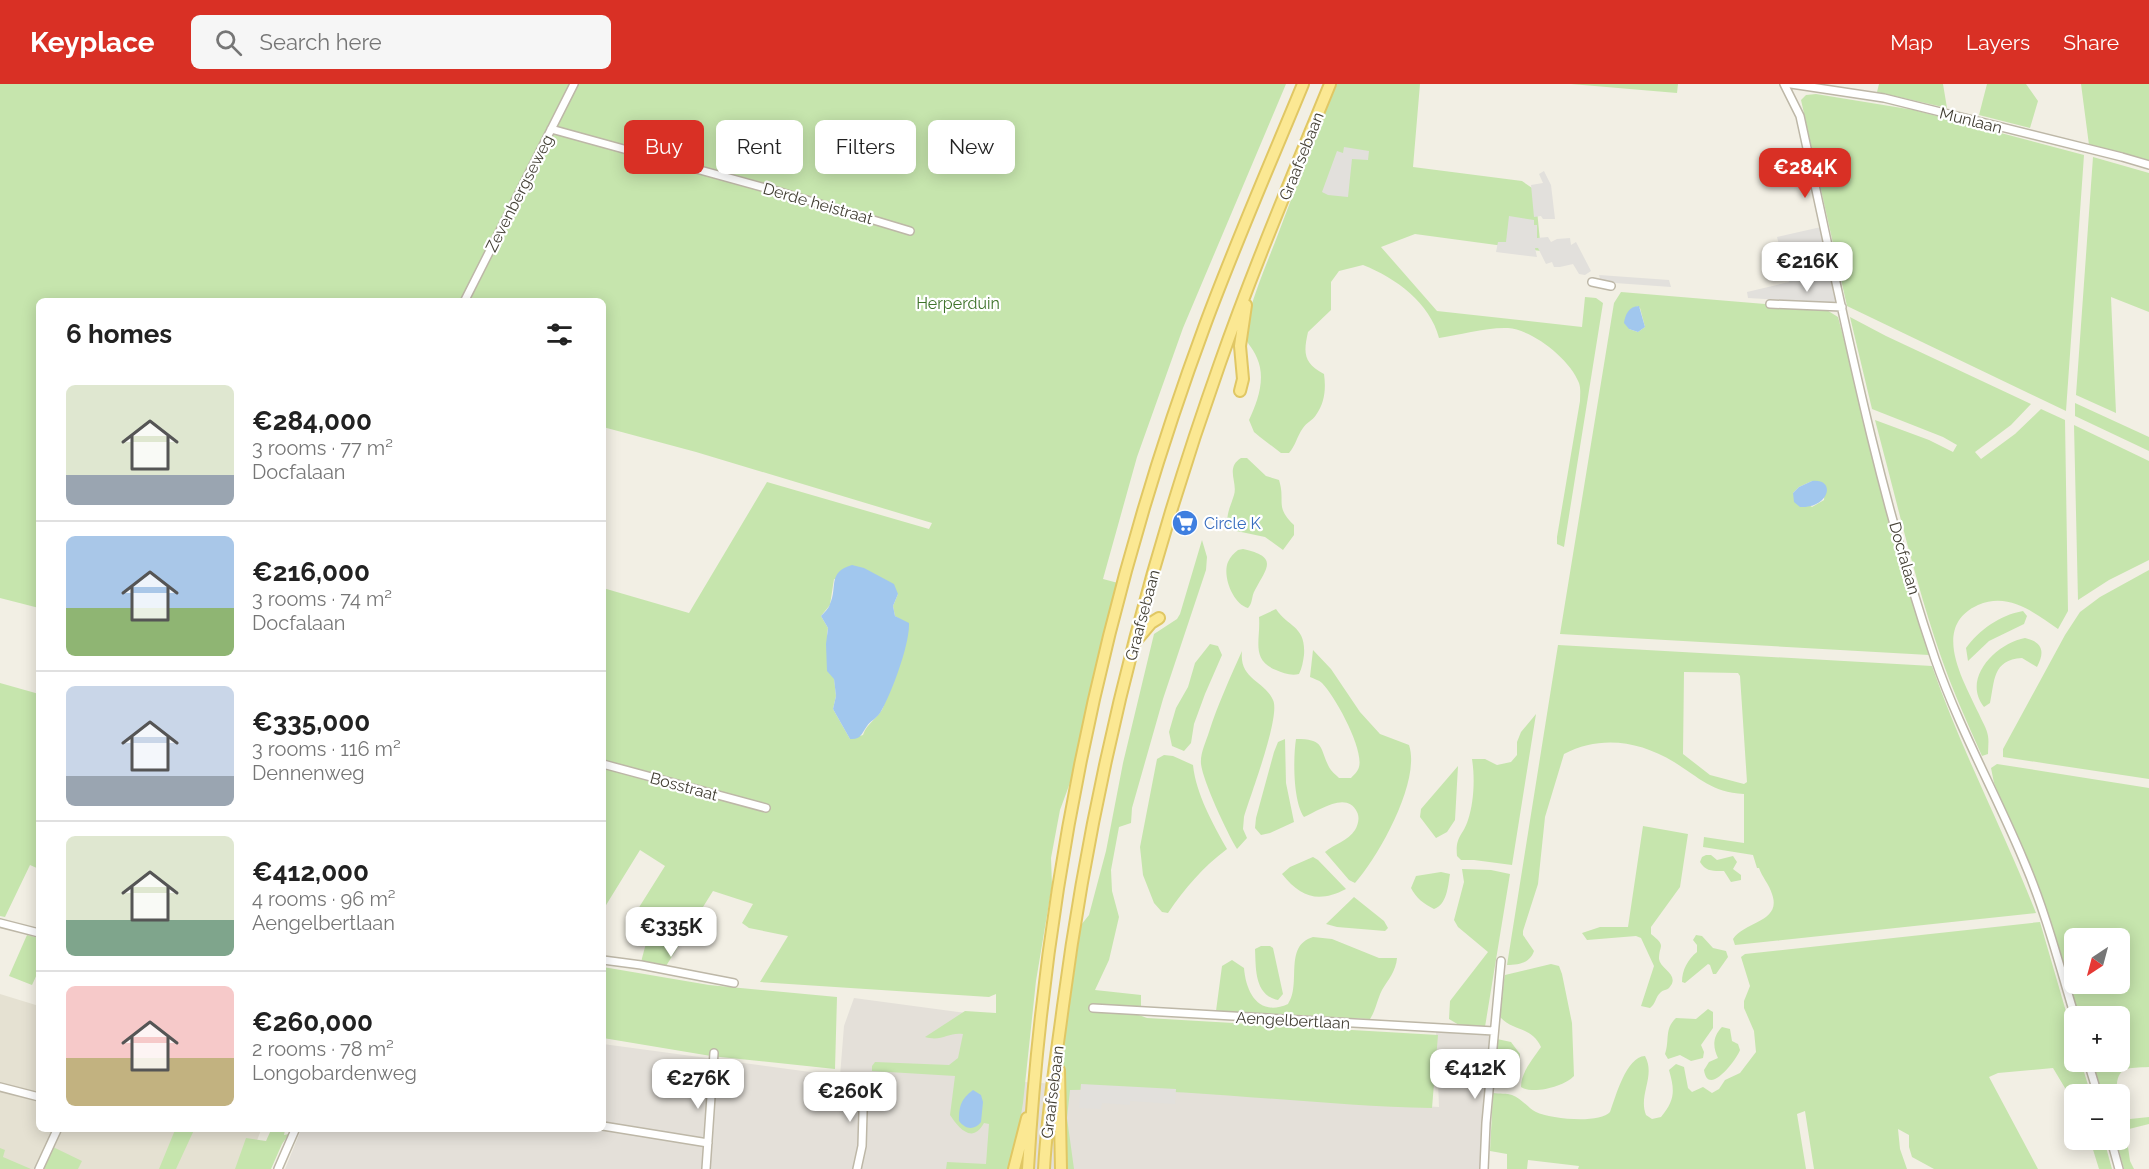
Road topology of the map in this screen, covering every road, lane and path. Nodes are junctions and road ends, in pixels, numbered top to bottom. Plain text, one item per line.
1 (574, 84) edge
2 (1303, 84) edge
3 (1330, 84) edge
4 (1784, 84) edge
5 (1791, 84) edge
6 (551, 129) junction
7 (2149, 165) edge
8 (910, 231) dead end
9 (1253, 271) junction
10 (1592, 282) dead end
11 (1611, 286) dead end
12 (466, 298) edge
13 (1770, 304) dead end
14 (1842, 308) junction
15 (1240, 391) dead end
16 (1159, 618) dead end
17 (1133, 644) junction
18 (606, 765) edge
19 (766, 808) dead end
20 (0, 923) edge
21 (36, 932) edge
22 (606, 960) edge
23 (1501, 961) dead end
24 (734, 983) dead end
25 (2072, 1006) edge
26 (1093, 1008) dead end
27 (1494, 1031) junction
28 (1058, 1042) junction
29 (714, 1053) dead end
30 (864, 1079) dead end
31 (0, 1087) edge
32 (36, 1096) edge
33 (1032, 1103) junction
34 (606, 1126) edge
35 (56, 1132) edge
36 (295, 1132) edge
37 (708, 1143) junction
38 (2114, 1150) edge
39 (39, 1169) edge
40 (279, 1169) edge
41 (706, 1169) edge
42 (857, 1169) edge
43 (1014, 1169) edge
44 (1028, 1169) edge
45 (1044, 1169) edge
46 (1061, 1169) edge
47 (1484, 1169) edge
48 (2120, 1169) edge

1 - 6 street, Zevenbergseweg
2 - 33 main road, Graafsebaan
3 - 9 main road, Graafsebaan
4 - 14 street, Docfalaan
5 - 7 street, Munlaan
6 - 8 street, Derde heistraat
6 - 12 street, Zevenbergseweg
9 - 15 main road
9 - 17 main road, Graafsebaan
10 - 11 street
13 - 14 street
14 - 25 street, Docfalaan
16 - 17 main road
17 - 28 main road, Graafsebaan
18 - 19 street, Bosstraat
20 - 21 street
22 - 24 street
23 - 27 street
26 - 27 street, Aengelbertlaan
27 - 47 street
28 - 45 main road, Graafsebaan
28 - 46 main road
29 - 37 street
30 - 42 street
31 - 32 street
33 - 43 main road
33 - 44 main road, Graafsebaan
34 - 37 street
35 - 39 street
36 - 40 street
37 - 41 street
38 - 48 street

